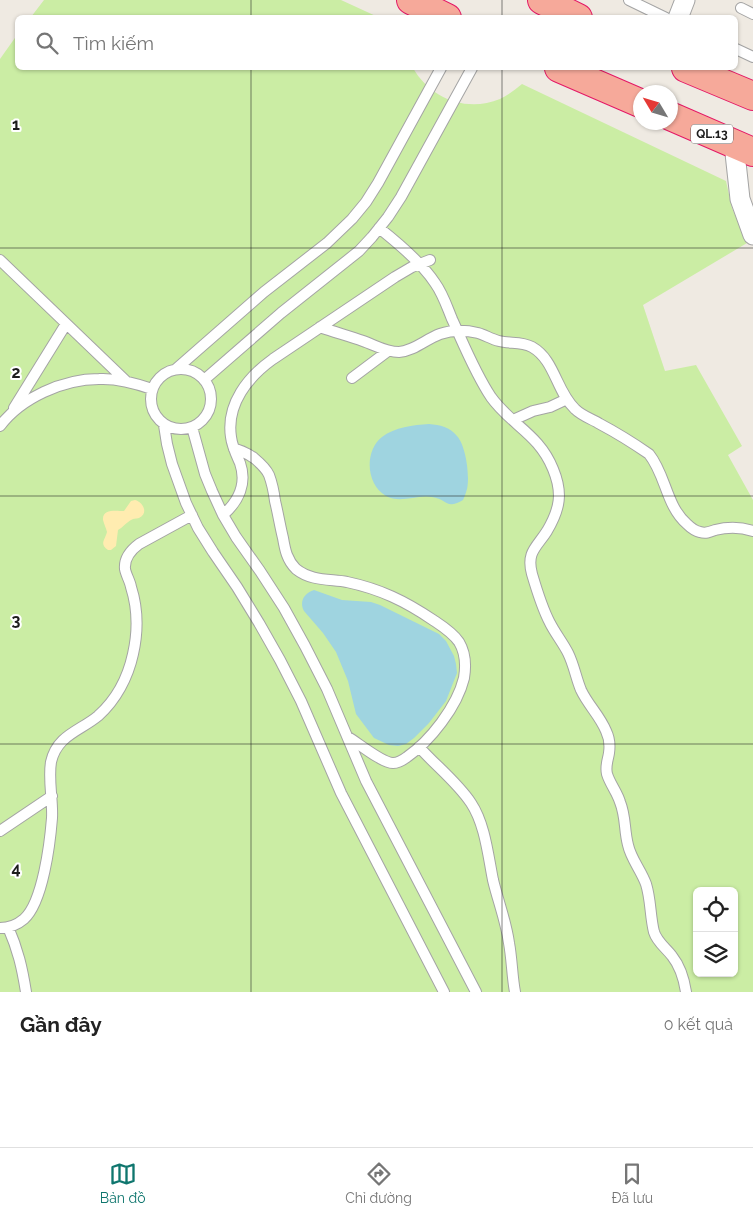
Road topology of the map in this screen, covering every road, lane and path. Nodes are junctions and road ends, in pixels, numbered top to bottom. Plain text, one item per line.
1 (411, 0) edge
2 (542, 0) edge
3 (628, 0) edge
4 (685, 0) edge
5 (740, 8) dead end
6 (753, 14) edge
7 (441, 15) edge
8 (572, 15) edge
9 (660, 15) edge
10 (679, 15) edge
11 (738, 50) edge
12 (753, 57) edge
13 (440, 70) edge
14 (471, 70) edge
15 (564, 70) edge
16 (691, 70) edge
17 (753, 96) edge
18 (633, 100) edge
19 (678, 119) edge
20 (744, 148) edge
21 (380, 228) junction
22 (753, 235) edge
23 (0, 260) edge
24 (430, 260) dead end
25 (419, 264) junction
26 (66, 324) junction
27 (320, 327) junction
28 (458, 330) junction
29 (388, 351) junction
30 (176, 369) junction
31 (352, 378) dead end
32 (204, 380) junction
33 (126, 381) junction
34 (152, 389) junction
35 (567, 399) junction
36 (12, 413) junction
37 (513, 420) junction
38 (164, 425) junction
39 (0, 426) edge
40 (192, 428) junction
41 (234, 449) junction
42 (223, 514) junction
43 (192, 515) junction
44 (753, 531) edge
45 (347, 737) junction
46 (419, 747) junction
47 (52, 796) junction
48 (0, 831) edge
49 (4, 927) edge
50 (472, 990) edge
51 (26, 992) edge
52 (444, 992) edge
53 (516, 992) edge
54 (686, 992) edge

1 - 7 highway
2 - 8 highway
3 - 9 lane
4 - 10 street
5 - 6 lane
11 - 12 lane
13 - 30 lane
14 - 21 lane
15 - 18 highway
16 - 17 highway
19 - 20 highway, QL.13
20 - 22 street
21 - 25 lane
21 - 32 lane
23 - 26 lane
24 - 25 lane
25 - 27 lane
25 - 28 lane
26 - 33 lane
26 - 36 lane
27 - 29 lane
27 - 41 lane
28 - 29 lane
28 - 35 lane
28 - 37 lane
29 - 31 lane
30 - 32 lane
30 - 34 lane
32 - 40 lane
33 - 34 lane
33 - 36 lane
34 - 38 lane
35 - 37 lane
35 - 44 lane
36 - 39 lane
37 - 54 lane
38 - 40 lane
38 - 43 lane
40 - 42 lane
41 - 42 lane
41 - 46 lane
42 - 45 lane
43 - 47 lane
43 - 52 lane
45 - 46 lane
45 - 50 lane
46 - 53 lane
47 - 48 lane
47 - 49 lane
49 - 51 lane

